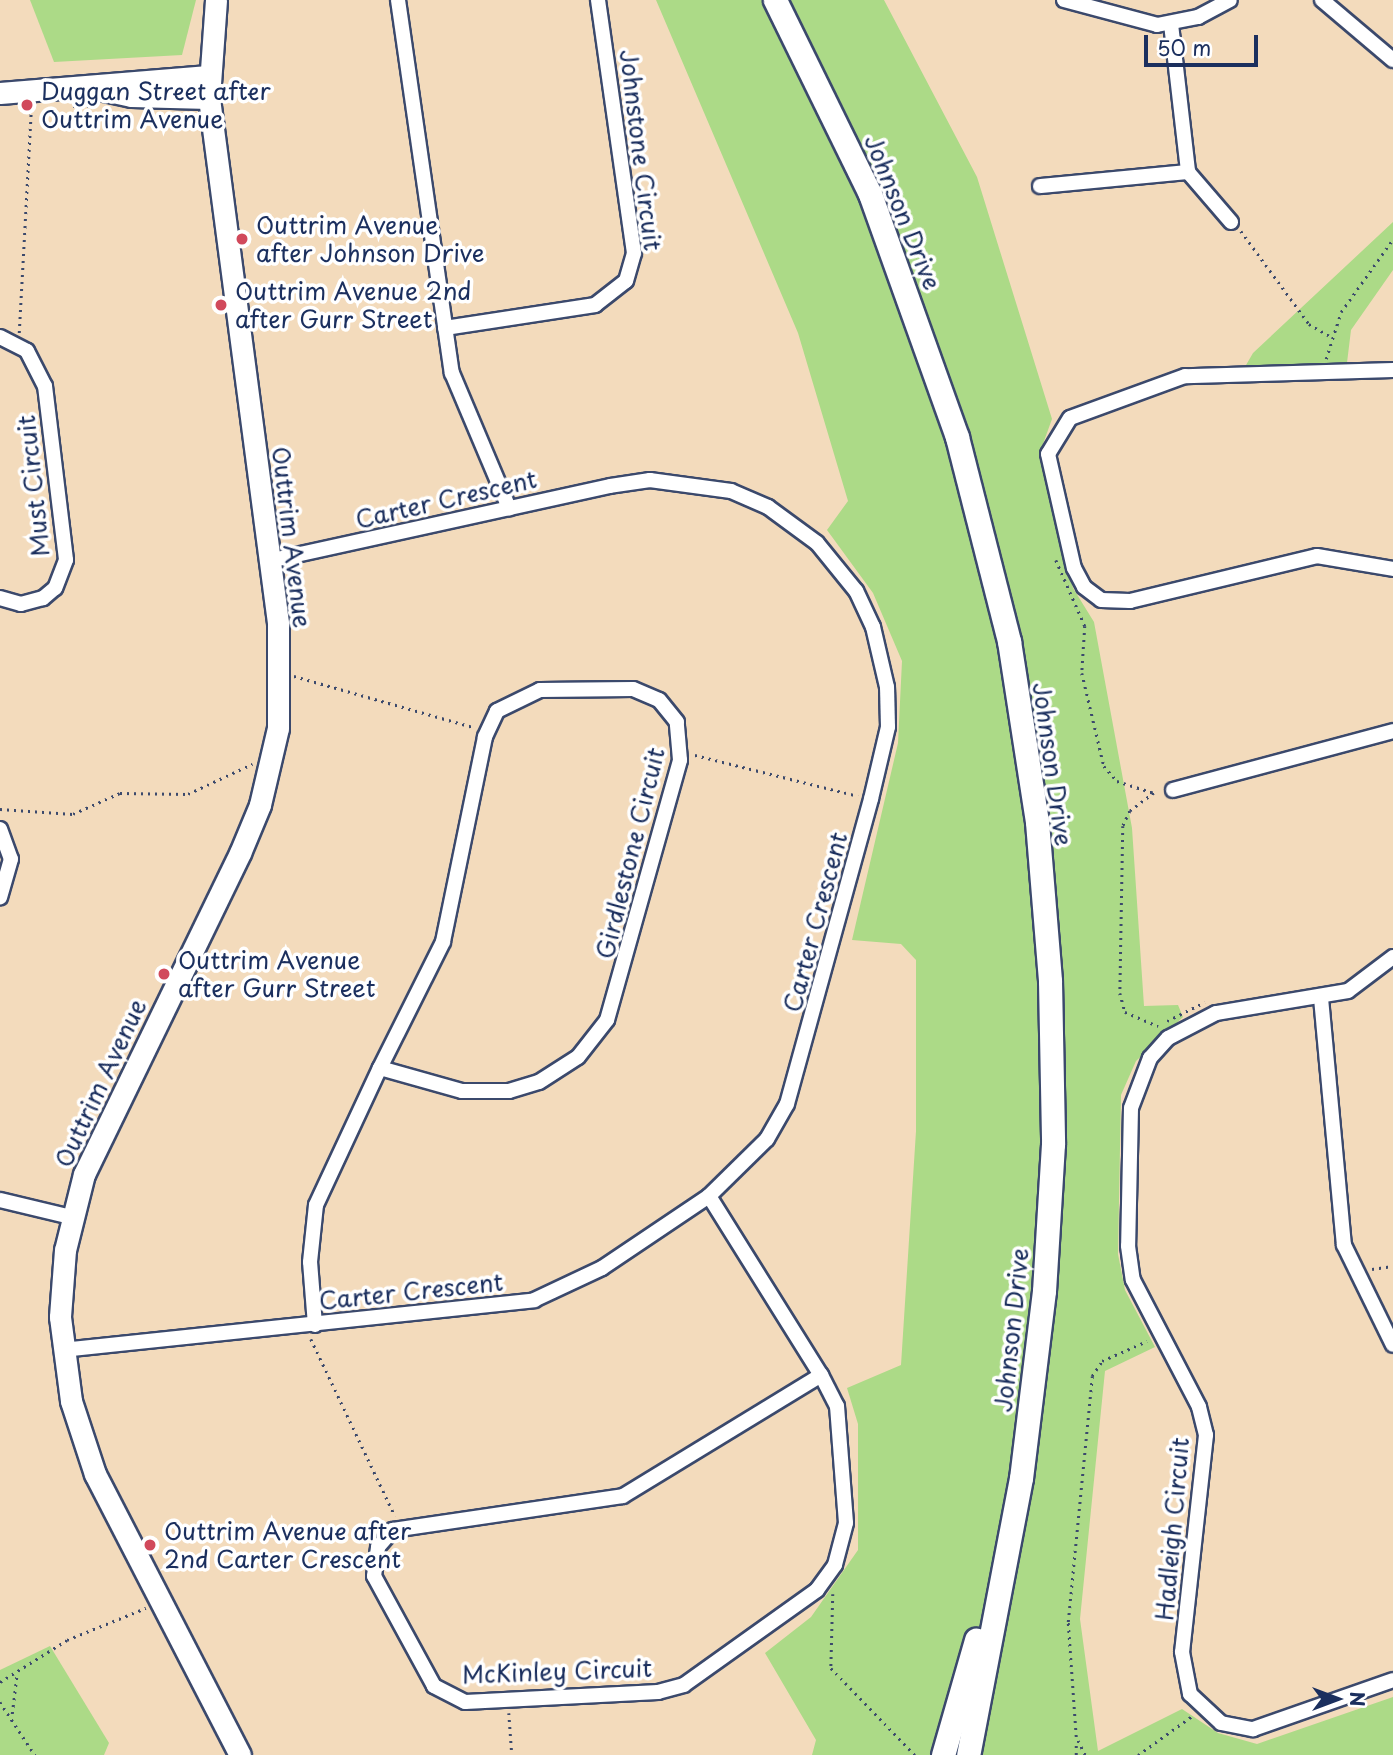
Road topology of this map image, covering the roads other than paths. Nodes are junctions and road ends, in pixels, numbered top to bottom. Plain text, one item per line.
1 (216, 0) edge
2 (398, 0) edge
3 (598, 0) edge
4 (775, 0) edge
5 (1063, 0) edge
6 (1230, 0) edge
7 (1322, 0) edge
8 (1171, 24) junction
9 (1393, 60) edge
10 (208, 76) junction
11 (0, 93) edge
12 (100, 98) junction
13 (209, 98) junction
14 (1188, 172) junction
15 (1040, 186) dead end
16 (1231, 222) road end
17 (445, 328) junction
18 (0, 337) edge
19 (1393, 370) edge
20 (509, 508) junction
21 (269, 561) junction
22 (1393, 569) edge
23 (0, 598) edge
24 (1393, 732) edge
25 (1173, 790) dead end
26 (0, 829) edge
27 (0, 897) edge
28 (1393, 957) edge
29 (1321, 998) junction
30 (380, 1068) junction
31 (709, 1196) junction
32 (0, 1200) edge
33 (71, 1217) junction
34 (310, 1326) junction
35 (1393, 1345) edge
36 (62, 1350) junction
37 (821, 1375) junction
38 (1000, 1575) junction
39 (1393, 1680) edge
40 (240, 1755) edge
41 (943, 1755) edge
42 (968, 1755) edge

1 - 10 street, Outtrim Avenue
2 - 17 street
3 - 17 street, Johnstone Circuit
4 - 38 main road, Johnson Drive
5 - 8 street
6 - 8 street
7 - 9 street
8 - 14 street
10 - 12 street
10 - 13 street, Outtrim Avenue
11 - 12 street
12 - 13 street
13 - 21 street, Outtrim Avenue
14 - 15 street
14 - 16 street
17 - 20 street
18 - 23 street, Must Circuit
19 - 22 street
20 - 21 street, Carter Crescent
20 - 31 street, Carter Crescent
21 - 33 street, Outtrim Avenue
24 - 25 street
26 - 27 street
28 - 29 street, Hadleigh Circuit
29 - 35 street
29 - 39 street, Hadleigh Circuit
30 - 30 street, Girdlestone Circuit
30 - 34 street, Girdlestone Circuit
31 - 34 street, Carter Crescent
31 - 37 street, McKinley Circuit
32 - 33 street
33 - 36 street, Outtrim Avenue
34 - 36 street, Carter Crescent
36 - 40 street, Outtrim Avenue
37 - 37 street, McKinley Circuit
38 - 41 main road, Johnson Drive
38 - 42 main road, Johnson Drive

